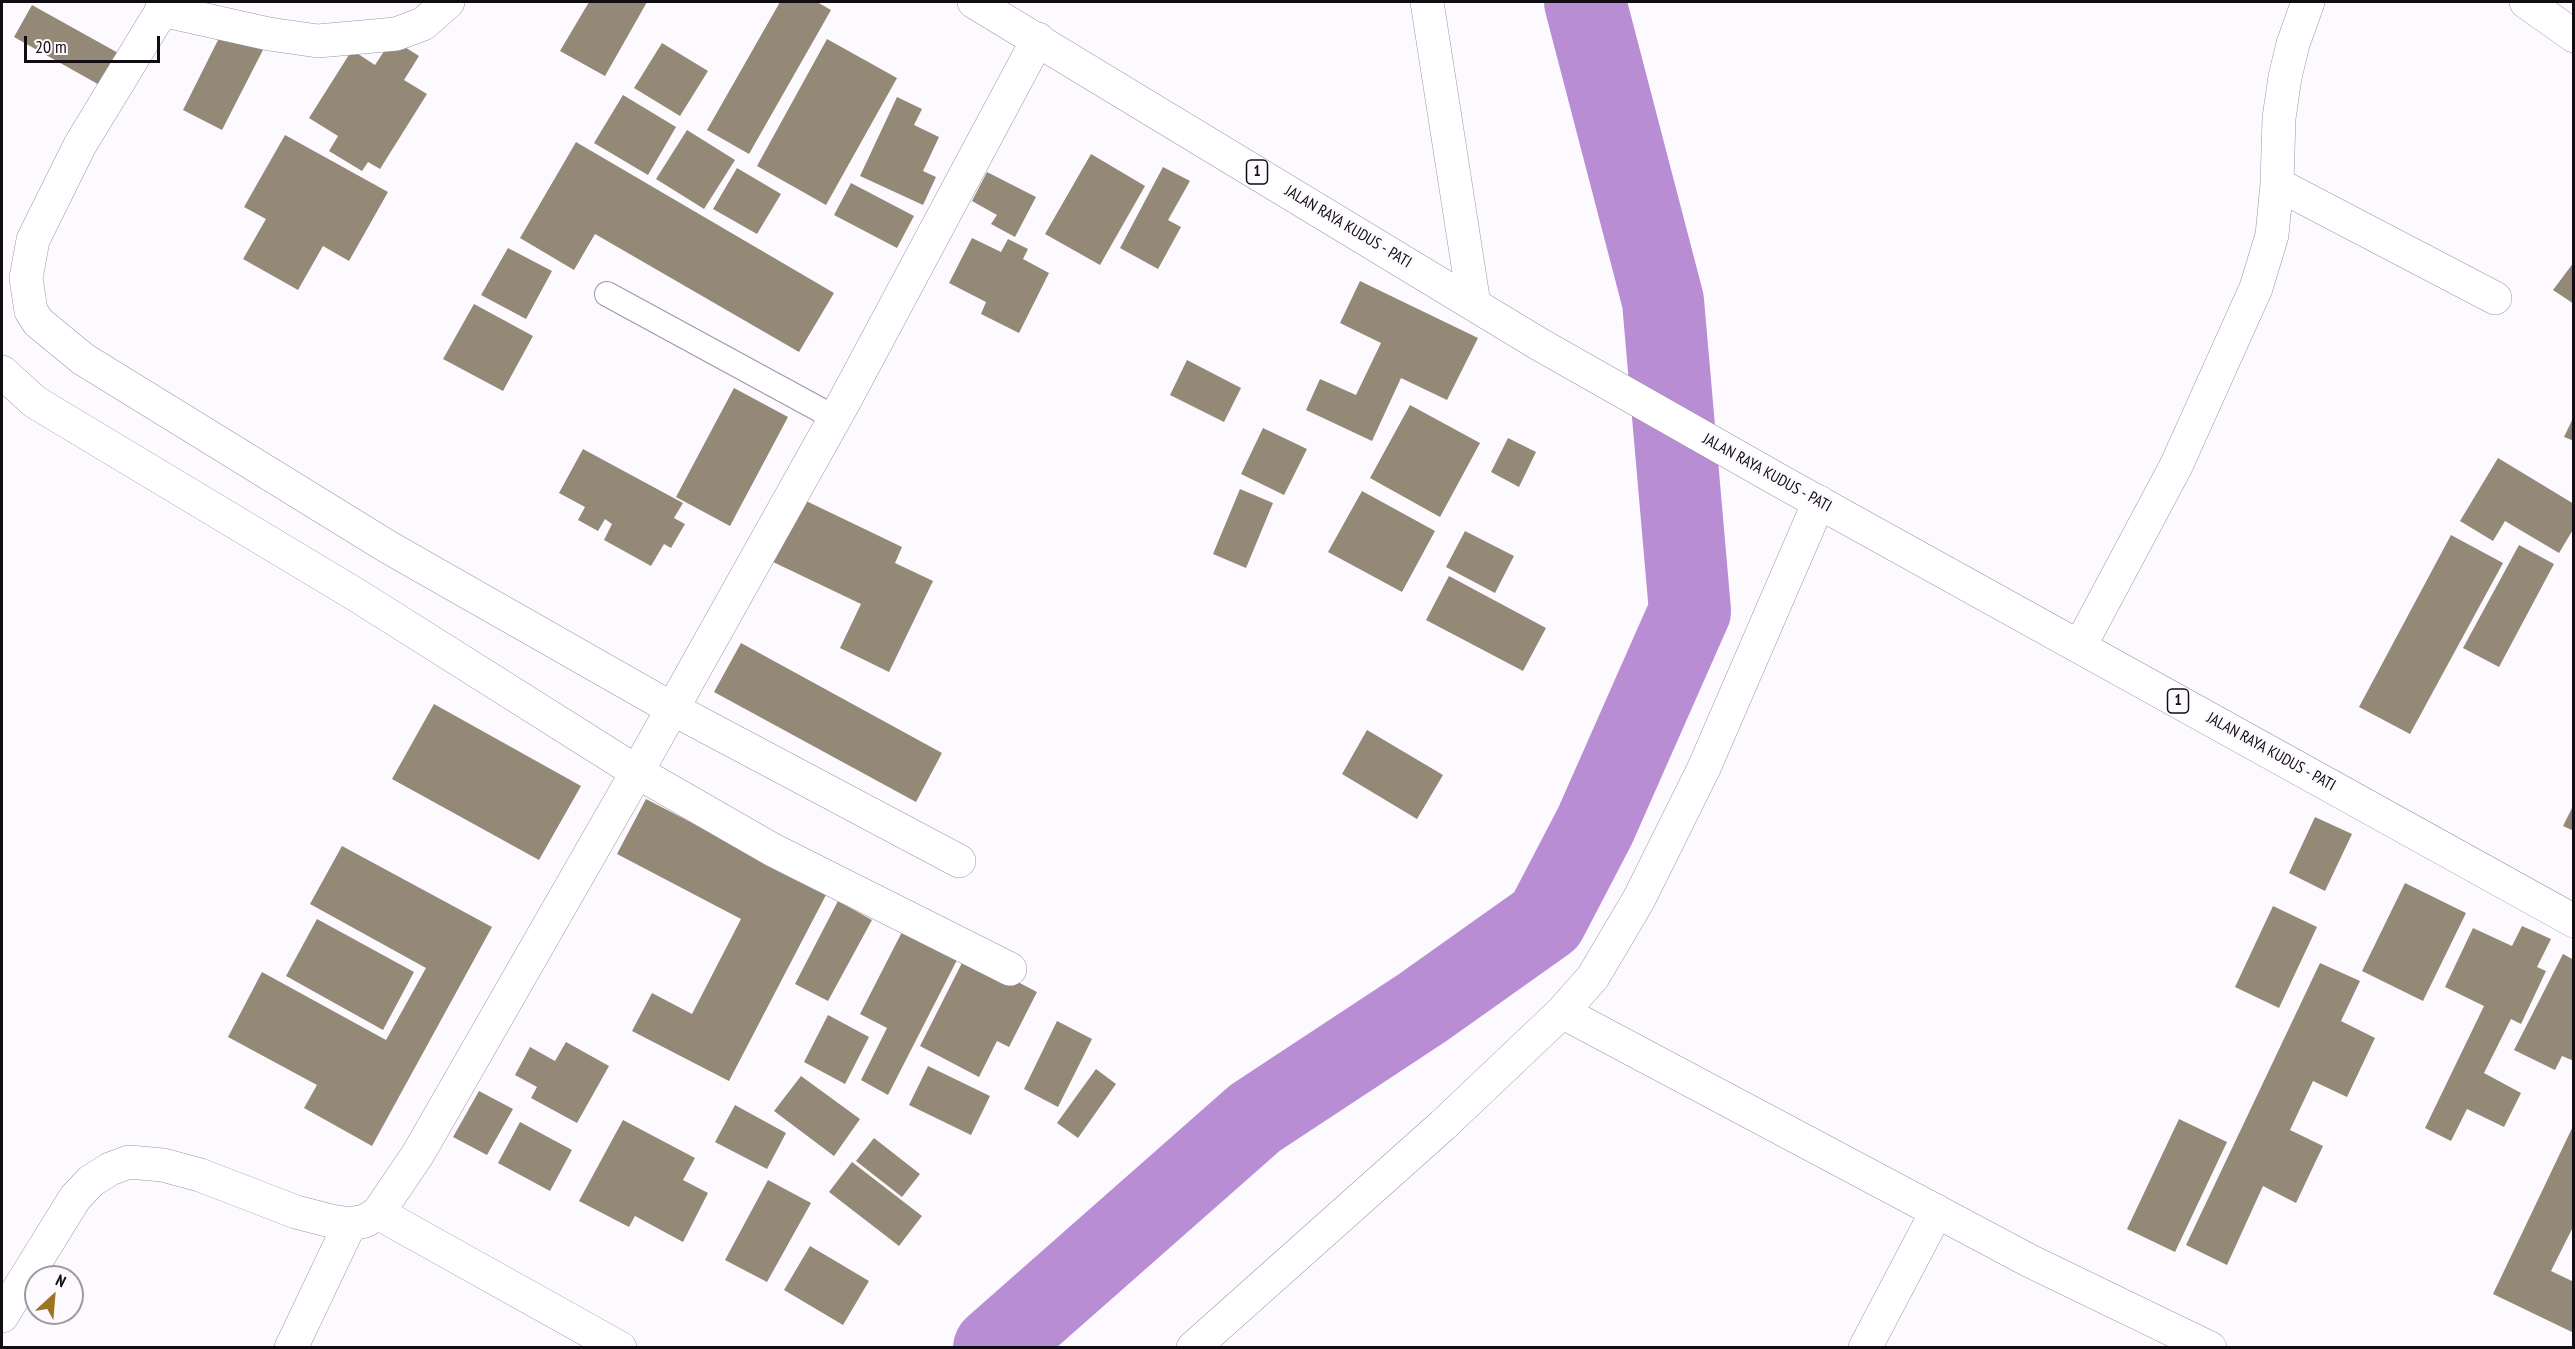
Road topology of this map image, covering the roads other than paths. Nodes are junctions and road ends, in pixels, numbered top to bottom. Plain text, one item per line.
1 (448, 2) edge
2 (974, 2) edge
3 (1426, 2) edge
4 (2308, 2) edge
5 (2526, 2) edge
6 (164, 6) edge
7 (2574, 36) edge
8 (1038, 39) junction
9 (2277, 184) junction
10 (607, 294) dead end
11 (2494, 298) dead end
12 (1474, 304) junction
13 (2, 372) edge
14 (835, 418) junction
15 (1819, 502) junction
16 (2079, 646) junction
17 (667, 716) junction
18 (641, 763) junction
19 (959, 861) dead end
20 (2574, 921) edge
21 (1010, 969) dead end
22 (1562, 1012) junction
23 (1937, 1211) junction
24 (364, 1218) junction
25 (2, 1316) edge
26 (291, 1347) edge
27 (620, 1347) edge
28 (1193, 1347) edge
29 (1865, 1347) edge
30 (2210, 1347) edge

1 - 6 main road
2 - 8 main road, JALAN RAYA KUDUS - PATI / 1
3 - 12 main road
4 - 9 main road
5 - 7 main road
6 - 17 main road
8 - 12 main road, JALAN RAYA KUDUS - PATI / 1
8 - 14 main road
9 - 11 main road
9 - 16 main road
10 - 14 lane
12 - 15 main road, JALAN RAYA KUDUS - PATI / 1
13 - 18 main road
14 - 17 main road
15 - 16 main road, JALAN RAYA KUDUS - PATI / 1
15 - 22 main road
16 - 20 main road, JALAN RAYA KUDUS - PATI / 1
17 - 18 main road
17 - 19 main road
18 - 21 main road
18 - 24 main road
22 - 23 main road
22 - 28 main road
23 - 29 main road
23 - 30 main road
24 - 25 main road
24 - 26 main road
24 - 27 main road

